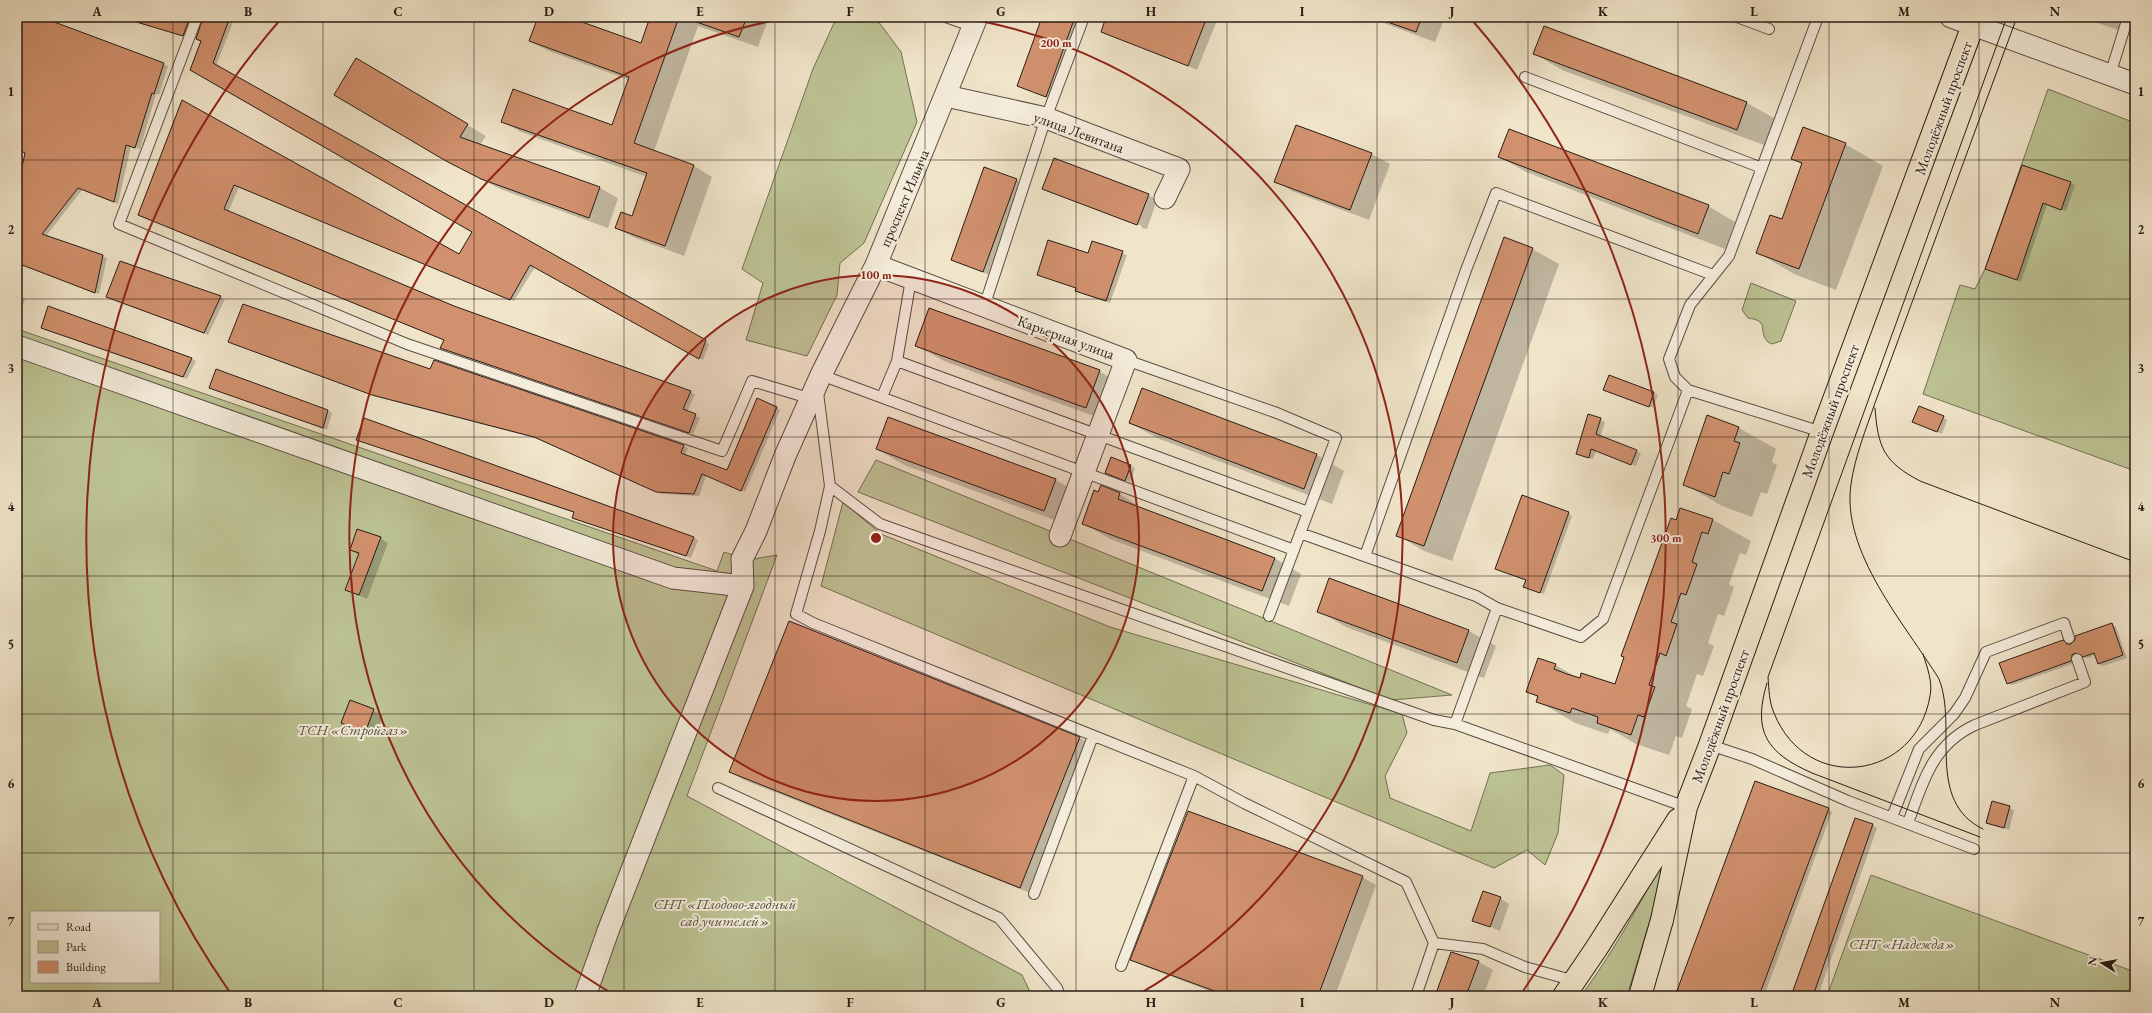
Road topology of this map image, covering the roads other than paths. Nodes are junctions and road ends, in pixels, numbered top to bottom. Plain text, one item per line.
1 (197, 17) edge
2 (946, 17) edge
3 (1084, 17) edge
4 (1737, 17) edge
5 (1818, 17) edge
6 (1951, 17) edge
7 (2128, 17) edge
8 (1975, 21) edge
9 (975, 22) edge
10 (1769, 29) dead end
11 (2110, 75) junction
12 (1525, 77) dead end
13 (2135, 84) edge
14 (946, 96) junction
15 (1046, 118) junction
16 (1762, 168) junction
17 (1165, 198) dead end
18 (876, 265) junction
19 (1713, 275) junction
20 (911, 279) junction
21 (984, 307) junction
22 (17, 346) edge
23 (1126, 360) junction
24 (897, 361) junction
25 (817, 387) junction
26 (1688, 390) junction
27 (882, 397) junction
28 (1822, 432) junction
29 (1098, 433) junction
30 (1083, 472) junction
31 (830, 486) junction
32 (1308, 512) junction
33 (1300, 533) junction
34 (1060, 536) dead end
35 (1294, 550) junction
36 (1365, 556) junction
37 (743, 586) junction
38 (1498, 608) junction
39 (1269, 616) dead end
40 (2069, 638) dead end
41 (2077, 659) dead end
42 (1455, 724) junction
43 (1093, 736) junction
44 (1710, 745) junction
45 (1194, 776) junction
46 (718, 788) dead end
47 (1686, 807) junction
48 (1892, 817) junction
49 (1908, 823) junction
50 (1974, 849) dead end
51 (1034, 894) dead end
52 (1434, 943) junction
53 (1121, 966) dead end
54 (1570, 988) edge
55 (585, 996) edge
56 (1060, 996) edge
57 (1416, 996) edge
58 (1640, 996) edge

1 - 25 lane
2 - 9 lane
3 - 15 lane
4 - 10 lane
5 - 16 lane
6 - 8 street
7 - 11 lane
8 - 11 street
8 - 28 main road, Молодёжный проспект
9 - 14 street, проспект Ильича
11 - 13 street
12 - 16 lane
14 - 15 street, улица Левитана
14 - 18 street, проспект Ильича
15 - 17 street, улица Левитана
15 - 21 lane
16 - 19 lane
18 - 20 street, Карьерная улица
18 - 25 street, проспект Ильича
19 - 26 lane
19 - 36 lane
20 - 21 street, Карьерная улица
20 - 24 lane
21 - 23 street, Карьерная улица
22 - 37 street
23 - 29 street, Карьерная улица
23 - 32 lane
24 - 27 lane
24 - 29 lane
25 - 27 lane
25 - 31 lane
25 - 37 street, проспект Ильича
26 - 28 lane
26 - 38 lane
27 - 30 lane
28 - 44 main road, Молодёжный проспект
29 - 30 street, Карьерная улица
29 - 32 lane
30 - 34 street, Карьерная улица
30 - 35 lane
31 - 42 lane
31 - 43 lane
32 - 33 lane
33 - 35 lane
33 - 36 lane
35 - 39 lane
36 - 38 lane
37 - 55 street
38 - 42 lane
40 - 48 lane
41 - 49 lane
42 - 47 lane
43 - 45 lane
43 - 51 lane
44 - 47 main road, Молодёжный проспект
44 - 48 lane
45 - 52 lane
45 - 53 lane
46 - 56 lane
47 - 54 main road, Молодёжный проспект
47 - 58 main road, Молодёжный проспект
48 - 49 lane
49 - 50 lane
52 - 54 lane
52 - 57 lane

